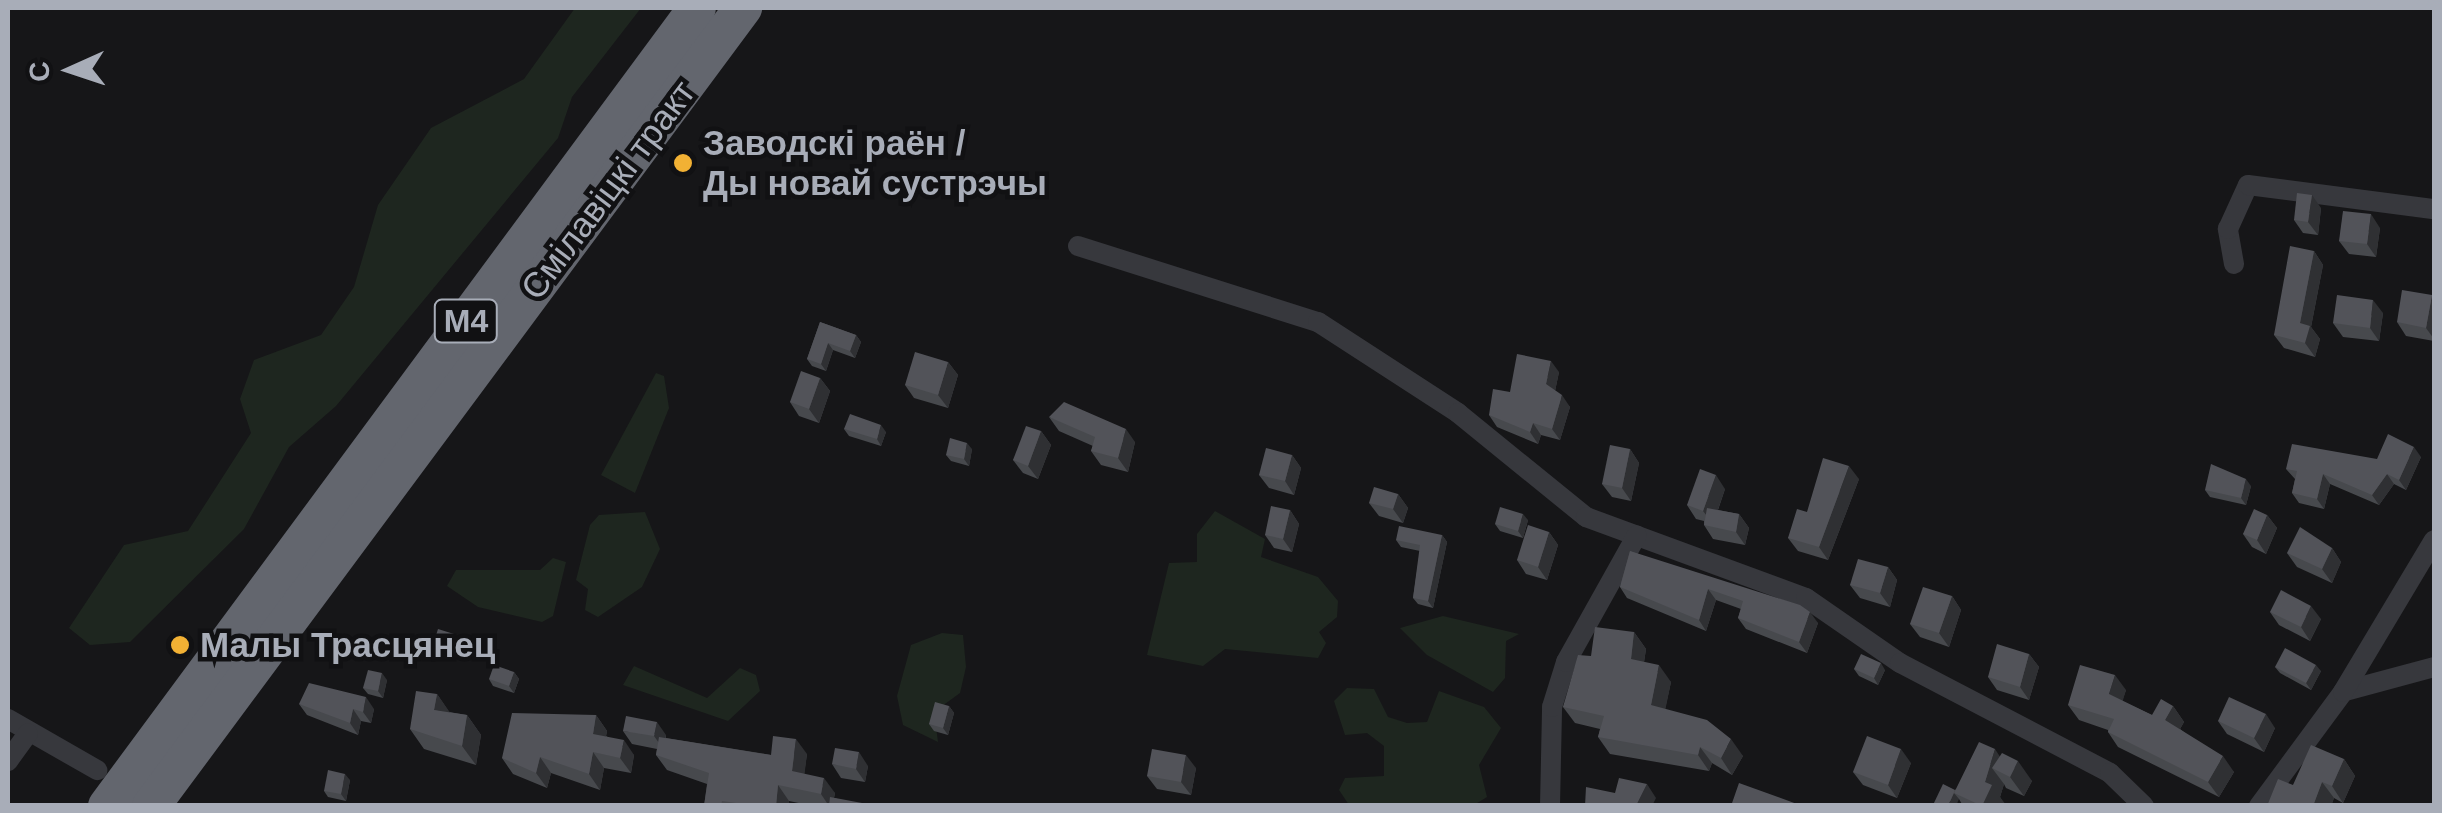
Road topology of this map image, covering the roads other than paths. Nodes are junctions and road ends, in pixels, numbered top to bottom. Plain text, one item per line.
1 (698, 8) edge
2 (743, 8) edge
3 (2434, 209) edge
4 (1078, 246) dead end
5 (2234, 264) dead end
6 (1637, 536) junction
7 (2434, 540) edge
8 (2434, 667) edge
9 (2343, 692) junction
10 (8, 720) edge
11 (28, 732) junction
12 (8, 760) edge
13 (120, 791) edge
14 (1550, 806) edge
15 (2144, 806) edge
16 (2258, 806) edge

1 - 13 highway, Смілавіцкі тракт / М4
2 - 13 highway, Смілавіцкі тракт / М4
3 - 5 street
4 - 6 street
6 - 14 street
6 - 15 street
7 - 9 street
8 - 9 street
9 - 16 street
10 - 11 street
11 - 12 street
11 - 13 street

